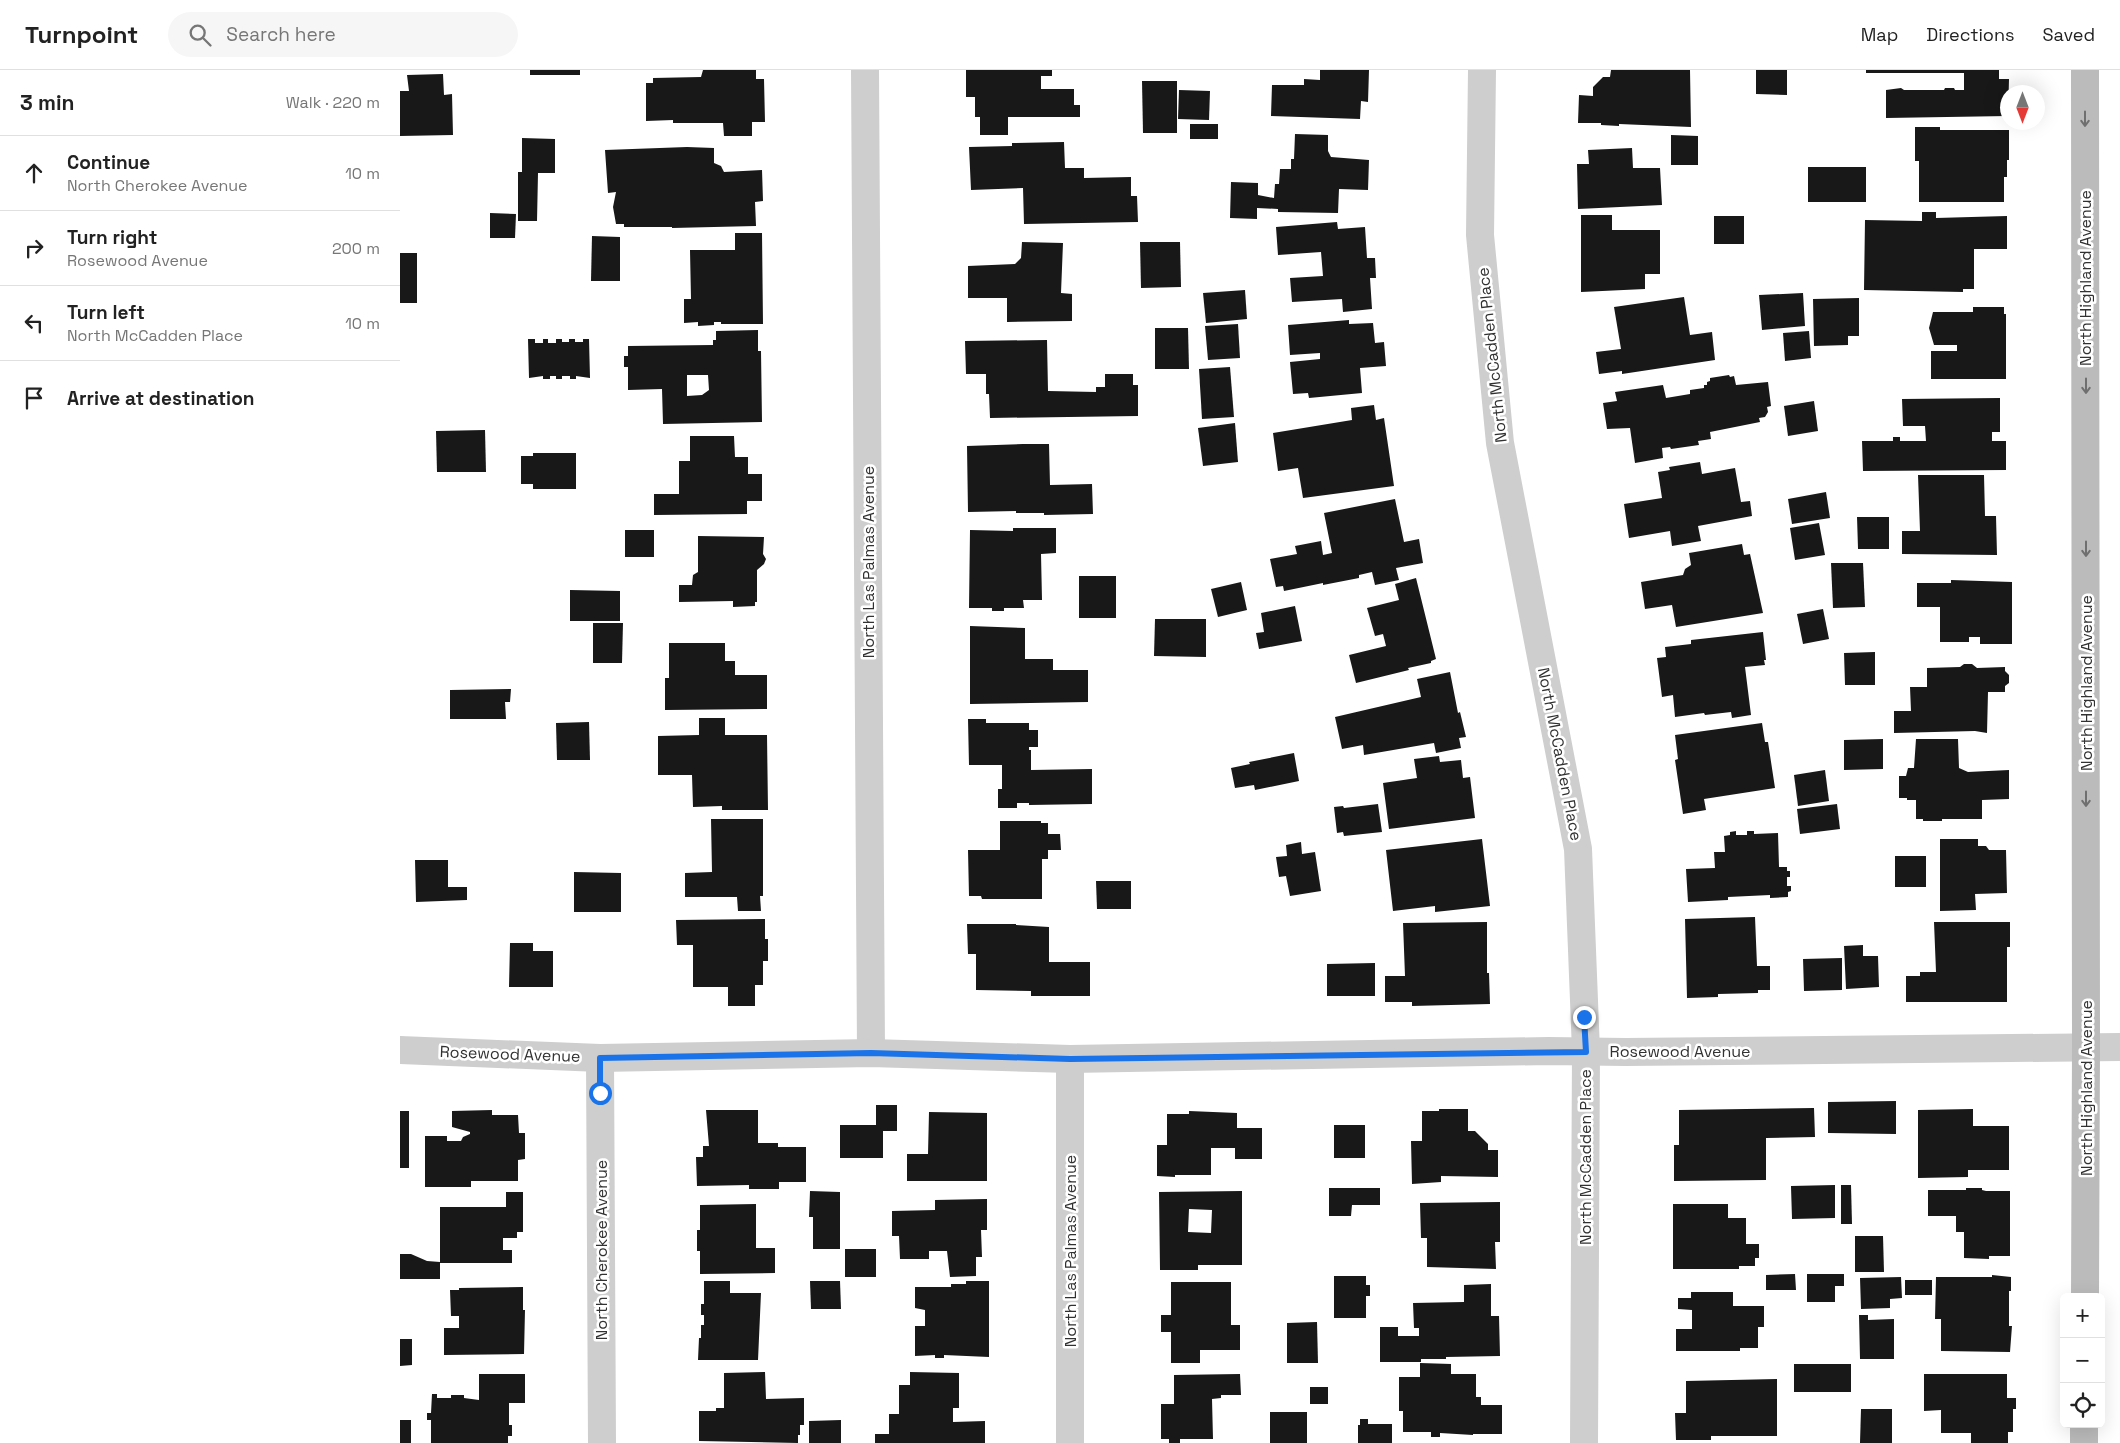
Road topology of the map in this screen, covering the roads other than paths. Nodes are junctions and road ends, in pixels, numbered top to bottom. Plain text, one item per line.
1 (865, 70) edge
2 (1482, 70) edge
3 (2085, 70) edge
4 (2120, 1047) edge
5 (2086, 1048) junction
6 (400, 1050) edge
7 (1586, 1052) junction
8 (871, 1053) junction
9 (600, 1058) junction
10 (1070, 1059) junction
11 (2085, 1293) edge
12 (2084, 1428) edge
13 (602, 1443) edge
14 (1070, 1443) edge
15 (1584, 1443) edge
16 (2084, 1443) edge

1 - 8 street, North Las Palmas Avenue
2 - 7 street, North McCadden Place
3 -> 5 main road, North Highland Avenue
4 - 5 street, Rosewood Avenue
5 - 7 street, Rosewood Avenue
5 - 11 main road, North Highland Avenue
6 - 9 street, Rosewood Avenue
7 - 10 street, Rosewood Avenue
7 - 15 street, North McCadden Place
8 - 9 street, Rosewood Avenue
8 - 10 street, Rosewood Avenue
9 - 13 street, North Cherokee Avenue
10 - 14 street, North Las Palmas Avenue
12 - 16 main road

